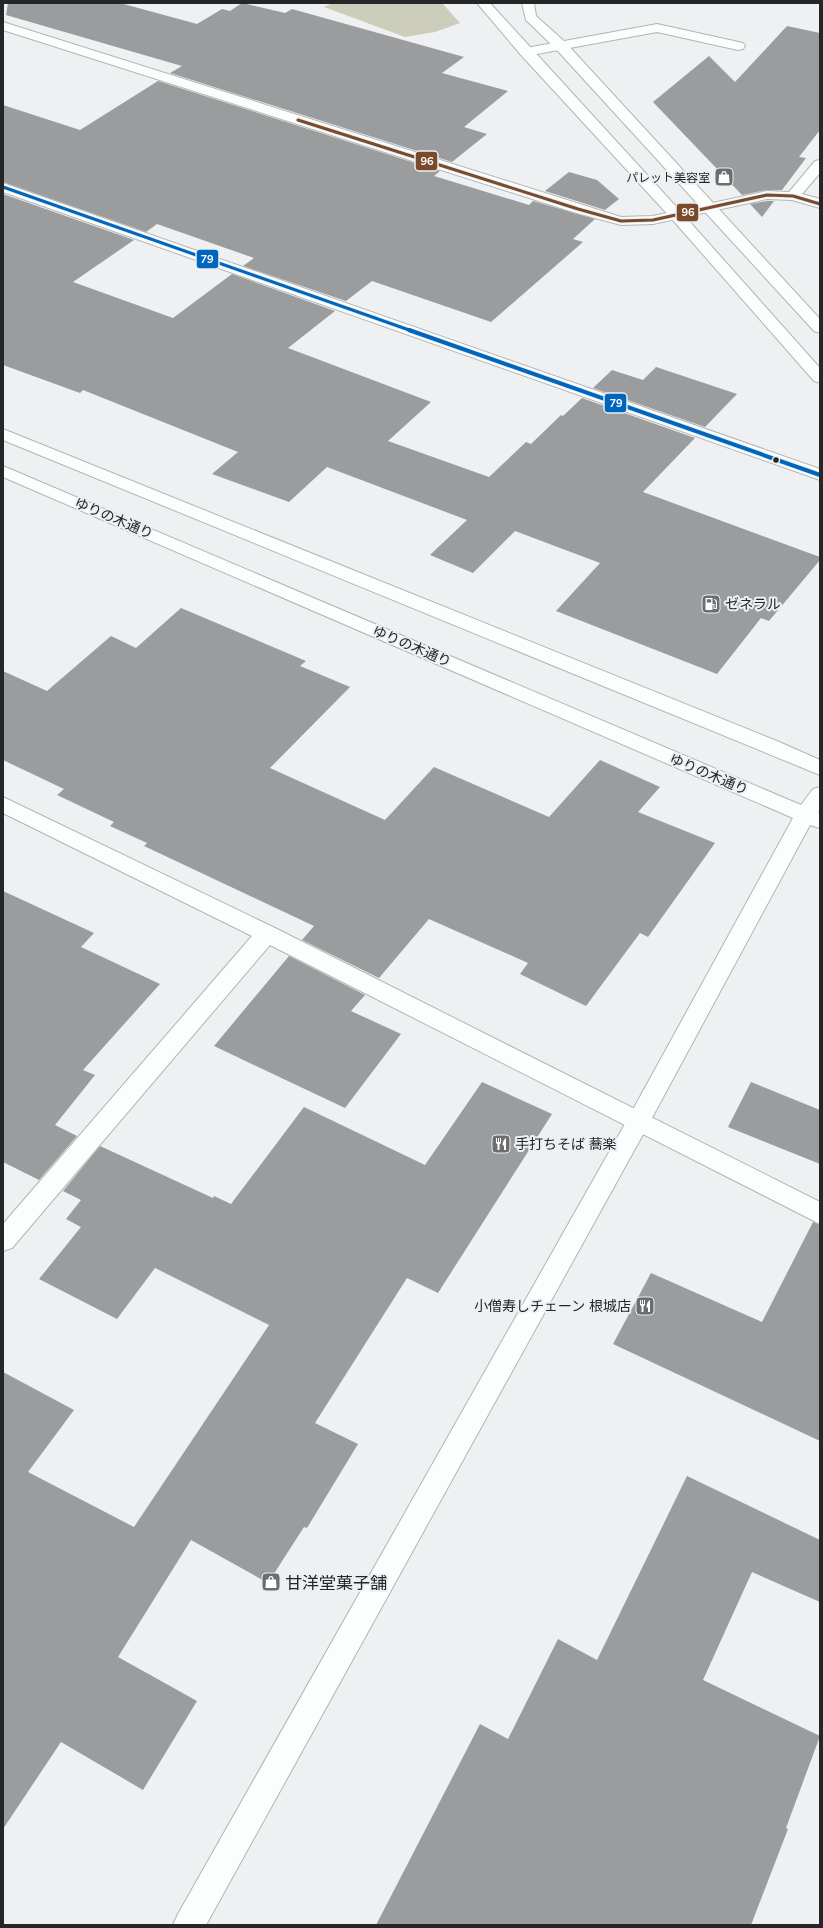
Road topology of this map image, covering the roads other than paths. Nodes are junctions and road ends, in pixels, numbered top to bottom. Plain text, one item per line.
1 (483, 3) edge
2 (528, 3) edge
3 (3, 26) edge
4 (560, 45) junction
5 (738, 46) dead end
6 (526, 52) junction
7 (820, 164) edge
8 (3, 187) edge
9 (793, 196) junction
10 (820, 204) edge
11 (710, 207) junction
12 (676, 215) junction
13 (820, 328) edge
14 (820, 378) edge
15 (3, 434) edge
16 (3, 471) edge
17 (820, 475) edge
18 (820, 768) edge
19 (820, 794) edge
20 (3, 804) edge
21 (812, 818) edge
22 (267, 934) junction
23 (638, 1122) junction
24 (820, 1214) edge
25 (3, 1241) edge
26 (189, 1925) edge

1 - 6 street
2 - 4 street
3 - 12 street
4 - 5 street
4 - 6 street
4 - 11 street
6 - 12 street
7 - 9 street
8 - 17 street
9 - 10 street
9 - 11 street
11 - 12 street
11 - 13 street
12 - 14 street
15 - 18 street
16 - 21 street, ゆりの木通り
19 - 21 street
20 - 22 street
21 - 23 street
22 - 23 street
22 - 25 street
23 - 24 street
23 - 26 street

